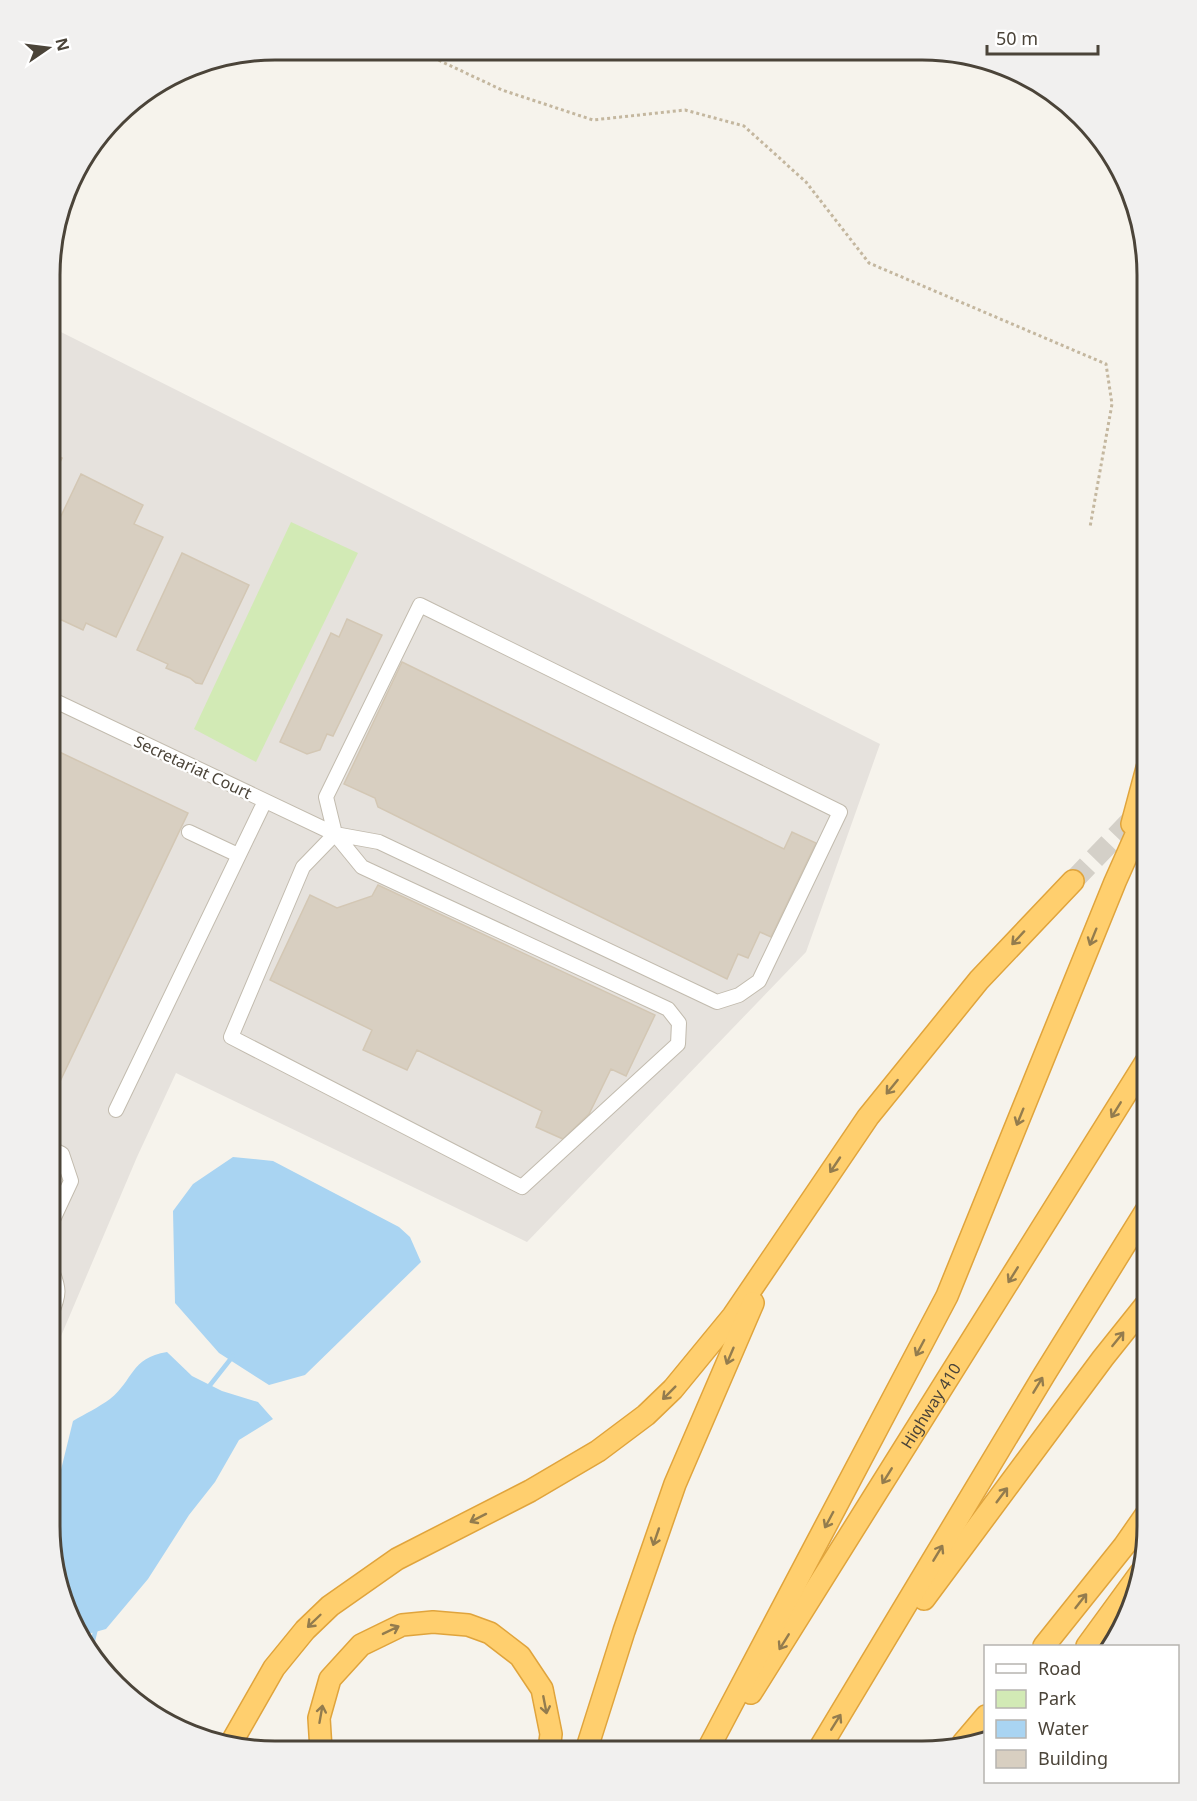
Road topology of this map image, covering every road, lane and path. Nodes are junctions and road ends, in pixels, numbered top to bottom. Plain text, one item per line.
1 (438, 60) edge
2 (1090, 528) dead end
3 (60, 703) edge
4 (265, 801) junction
5 (1137, 804) edge
6 (189, 832) dead end
7 (1137, 832) edge
8 (335, 834) junction
9 (238, 855) junction
10 (1073, 880) tunnel mouth
11 (1115, 882) junction
12 (1137, 1076) edge
13 (116, 1110) dead end
14 (60, 1153) edge
15 (60, 1205) edge
16 (1137, 1225) edge
17 (769, 1264) junction
18 (1137, 1316) edge
19 (1137, 1527) edge
20 (1127, 1591) edge
21 (1046, 1645) edge
22 (1088, 1645) edge
23 (854, 1694) junction
24 (984, 1718) edge
25 (969, 1736) edge
26 (234, 1737) edge
27 (320, 1741) edge
28 (550, 1741) edge
29 (589, 1741) edge
30 (712, 1741) edge
31 (721, 1741) edge
32 (824, 1741) edge

1 - 2 path
3 - 4 street, Secretariat Court
4 - 8 street, Secretariat Court
4 - 9 street
5 - 11 highway
6 - 9 street
7 - 11 highway
8 - 8 street
8 - 8 street
9 - 13 street
10 -> 17 highway
11 -> 30 highway
12 -> 31 highway, Highway 410
14 - 15 street
23 -> 16 highway
17 -> 26 highway
17 -> 29 highway
23 -> 18 highway
21 -> 19 highway
20 - 22 highway
32 -> 23 highway
24 - 25 highway
27 -> 28 highway

